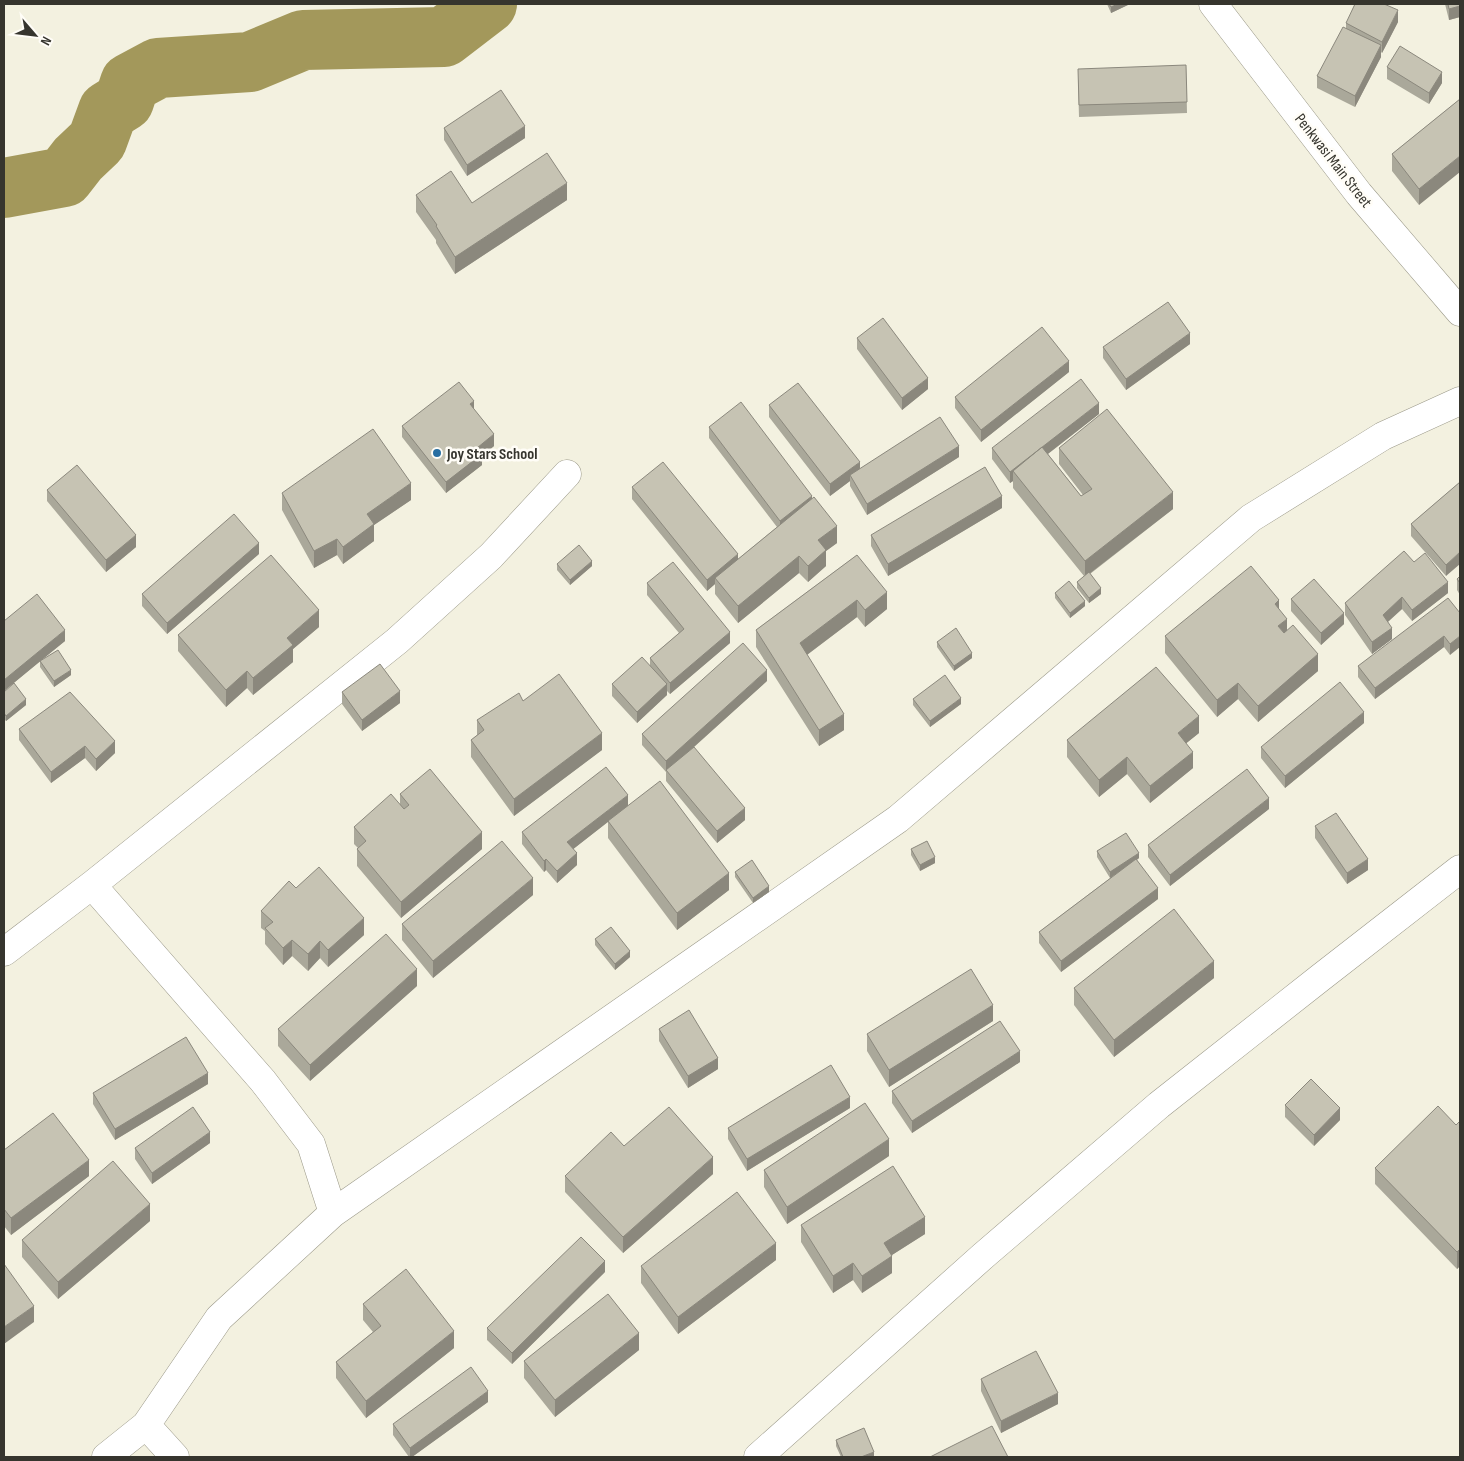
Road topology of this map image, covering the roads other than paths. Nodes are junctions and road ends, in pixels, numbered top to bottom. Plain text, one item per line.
1 (1213, 4) edge
2 (1460, 312) edge
3 (1460, 401) edge
4 (567, 474) dead end
5 (1460, 869) edge
6 (92, 885) junction
7 (4, 952) edge
8 (333, 1212) junction
9 (146, 1425) junction
10 (106, 1457) edge
11 (175, 1457) edge
12 (758, 1457) edge

1 - 2 street, Penkwasi Main Street
3 - 8 street
4 - 6 street
5 - 12 street
6 - 7 street
6 - 8 street
8 - 9 street
9 - 10 street
9 - 11 street

